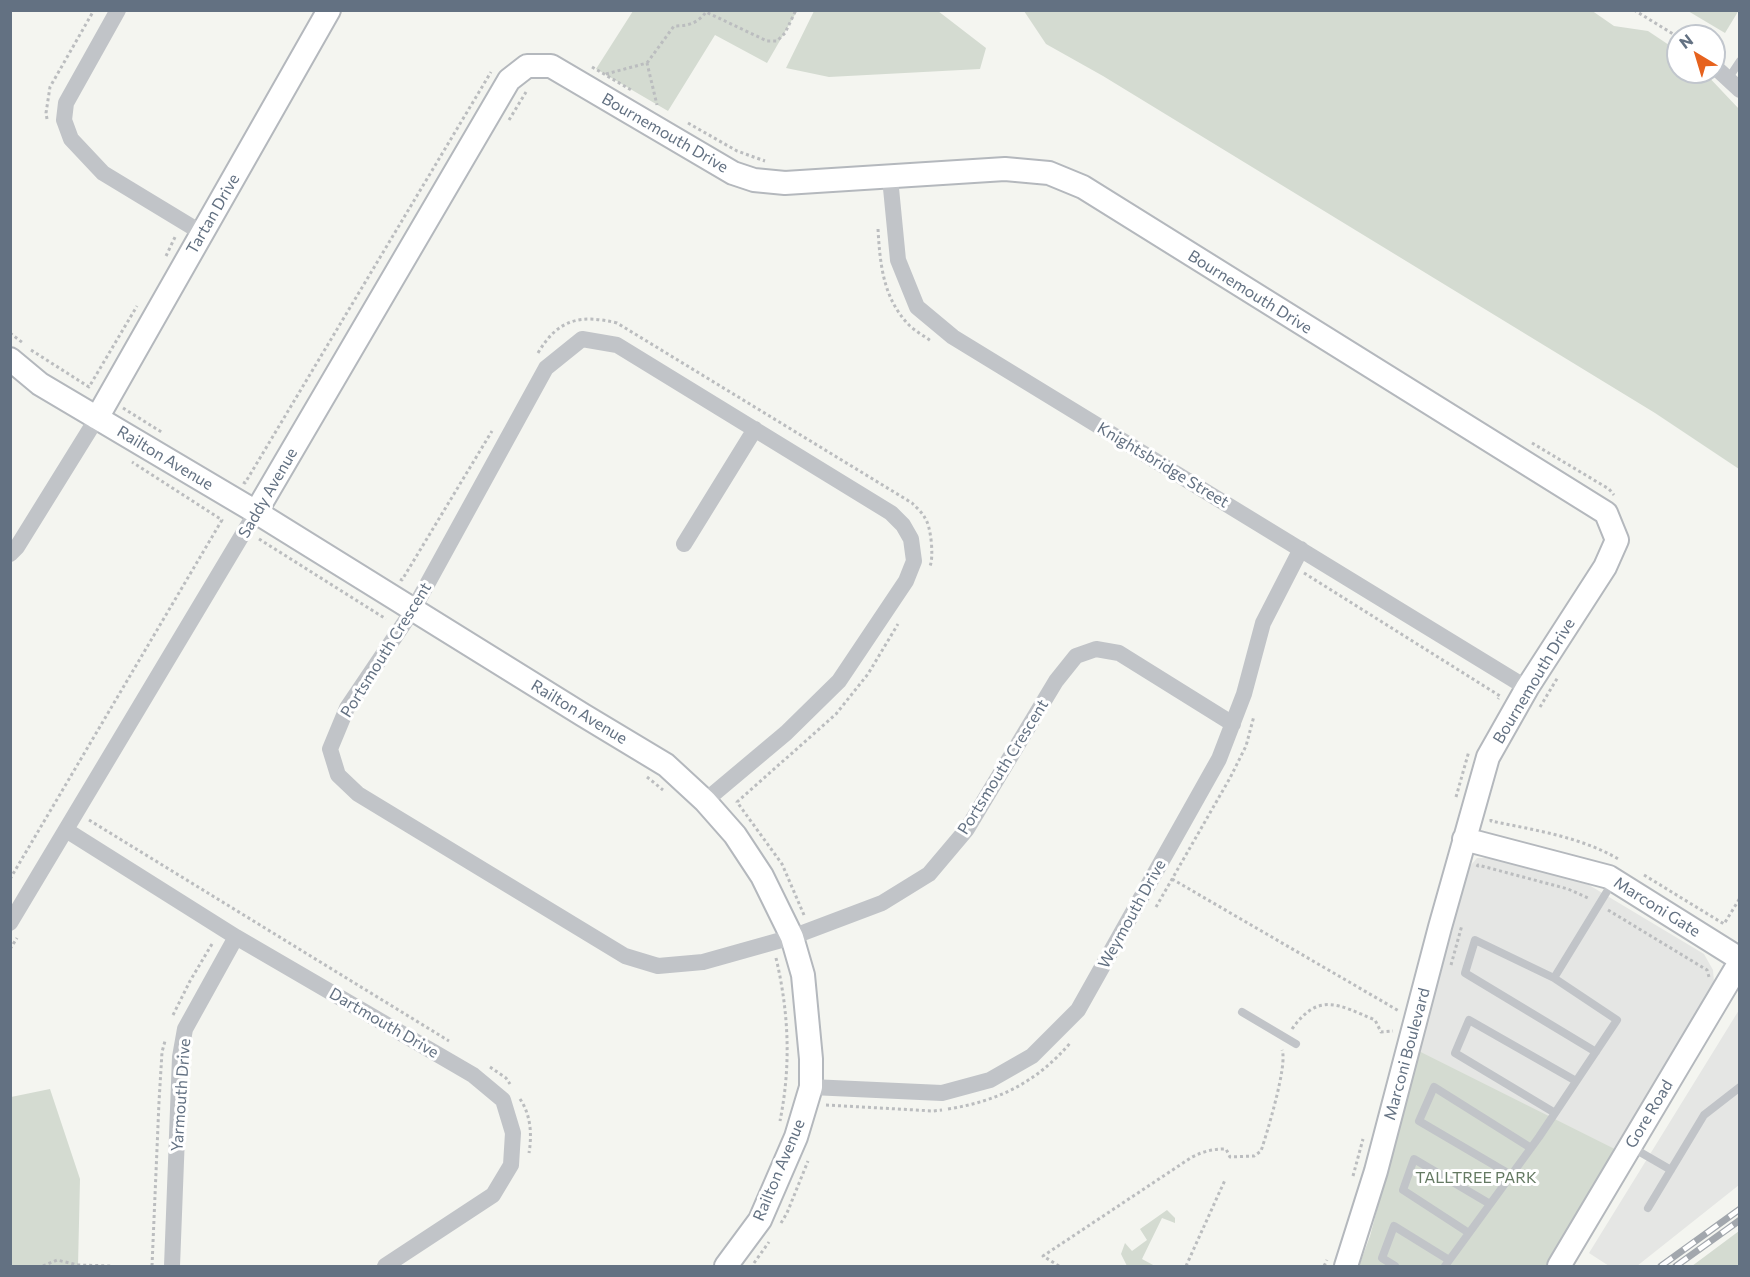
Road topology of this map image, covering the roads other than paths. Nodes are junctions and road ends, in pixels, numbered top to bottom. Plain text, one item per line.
1 (118, 10) edge
2 (329, 10) edge
3 (1740, 61) edge
4 (527, 66) joint
5 (1734, 85) edge
6 (890, 178) junction
7 (202, 233) junction
8 (10, 359) edge
9 (97, 418) junction
10 (754, 429) junction
11 (256, 512) junction
12 (684, 544) dead end
13 (1301, 549) junction
14 (10, 554) edge
15 (413, 610) junction
16 (1527, 688) junction
17 (1233, 724) junction
18 (705, 801) junction
19 (66, 830) junction
20 (1464, 839) junction
21 (1618, 871) junction
22 (10, 923) edge
23 (236, 937) junction
24 (783, 944) junction
25 (1740, 961) edge
26 (1554, 978) junction
27 (1242, 1012) dead end
28 (1296, 1044) dead end
29 (1596, 1052) junction
30 (1576, 1081) junction
31 (1740, 1087) edge
32 (817, 1096) junction
33 (1555, 1113) junction
34 (1630, 1146) junction
35 (1531, 1148) junction
36 (1671, 1170) junction
37 (1511, 1175) junction
38 (1490, 1204) junction
39 (1648, 1208) dead end
40 (1469, 1233) junction
41 (1337, 1262) edge
42 (1447, 1263) edge
43 (172, 1266) edge
44 (385, 1266) edge
45 (726, 1266) edge
46 (1395, 1266) edge
47 (1559, 1266) edge

1 - 7 street
2 - 7 street, Tartan Drive
3 - 5 lane
4 - 6 street, Bournemouth Drive
4 - 11 street, Saddy Avenue
6 - 13 street, Knightsbridge Street
6 - 16 street, Bournemouth Drive
7 - 9 street, Tartan Drive
8 - 9 street, Railton Avenue
9 - 11 street, Railton Avenue
9 - 14 street
10 - 12 street
10 - 15 street, Portsmouth Crescent
10 - 18 street, Portsmouth Crescent
11 - 15 street, Railton Avenue
11 - 19 street, Saddy Avenue
13 - 16 street, Knightsbridge Street
13 - 17 street, Weymouth Drive
15 - 18 street, Railton Avenue
15 - 24 street, Portsmouth Crescent
16 - 20 street, Bournemouth Drive
17 - 24 street, Portsmouth Crescent
17 - 32 street, Weymouth Drive
18 - 24 street, Railton Avenue
19 - 22 street, Saddy Avenue
19 - 23 street, Dartmouth Drive
20 - 21 street, Marconi Gate
20 - 41 street, Marconi Boulevard
21 - 25 street, Marconi Gate
21 - 26 lane
23 - 43 street, Yarmouth Drive
23 - 44 street, Dartmouth Drive
24 - 32 street, Railton Avenue
25 - 34 street, Gore Road
26 - 29 lane
26 - 29 lane
27 - 28 lane
29 - 30 lane
30 - 33 lane
30 - 33 lane
31 - 36 lane
32 - 45 street, Railton Avenue
33 - 35 lane
34 - 36 lane
34 - 47 street, Gore Road
35 - 37 lane
35 - 37 lane
36 - 39 lane
37 - 38 lane
38 - 40 lane
38 - 40 lane
40 - 42 lane
42 - 46 lane

